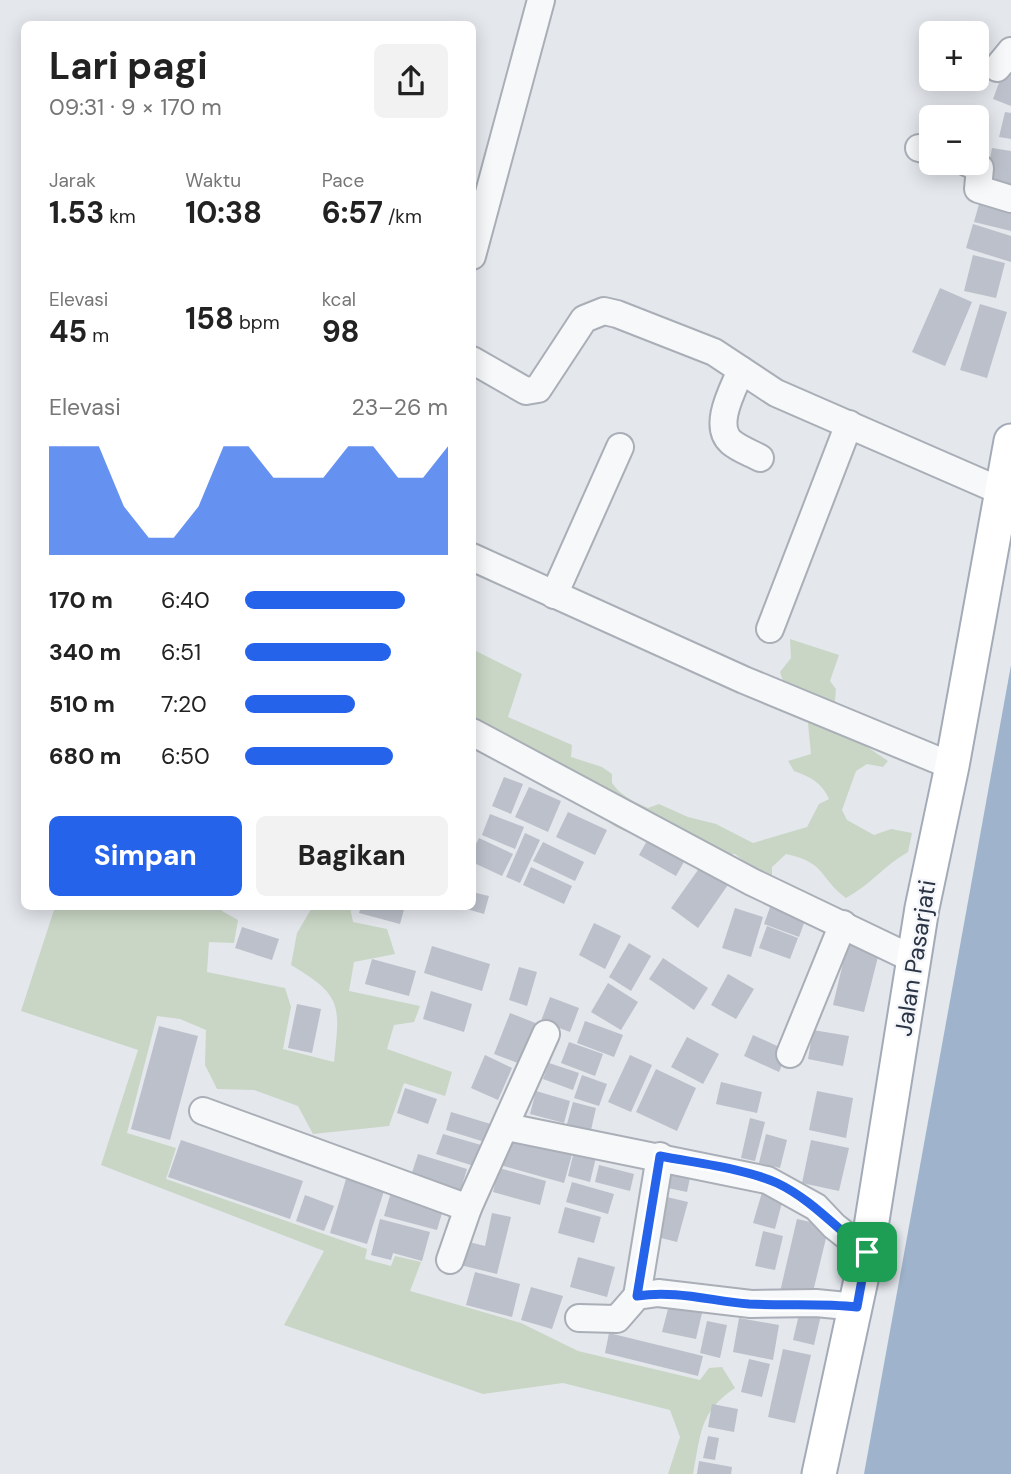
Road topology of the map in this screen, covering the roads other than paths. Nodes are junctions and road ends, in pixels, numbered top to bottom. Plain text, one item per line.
1 (541, 0) edge
2 (979, 175) edge
3 (1011, 199) edge
4 (476, 241) edge
5 (476, 362) edge
6 (741, 370) junction
7 (849, 424) junction
8 (1011, 441) edge
9 (620, 447) dead end
10 (760, 458) dead end
11 (1003, 492) junction
12 (476, 559) edge
13 (554, 595) junction
14 (770, 629) dead end
15 (476, 734) edge
16 (952, 766) junction
17 (843, 924) junction
18 (913, 960) junction
19 (546, 1034) dead end
20 (790, 1054) dead end
21 (203, 1111) dead end
22 (507, 1127) junction
23 (660, 1156) junction
24 (468, 1208) junction
25 (867, 1252) junction
26 (450, 1259) dead end
27 (637, 1296) junction
28 (857, 1307) junction
29 (579, 1318) dead end
30 (819, 1474) edge

1 - 4 street
2 - 3 street
5 - 6 street
6 - 7 street
6 - 10 street
7 - 11 street
7 - 14 street
8 - 11 main road, Jalan Pasarjati
9 - 13 street
11 - 16 main road, Jalan Pasarjati
12 - 13 street
13 - 16 street
15 - 17 street
16 - 18 main road, Jalan Pasarjati
17 - 18 street
17 - 20 street
18 - 25 main road, Jalan Pasarjati
19 - 22 street
21 - 24 street
22 - 23 street
22 - 24 street
23 - 25 street
23 - 27 street
24 - 26 street
25 - 28 main road, Jalan Pasarjati
27 - 28 street
27 - 29 street
28 - 30 main road, Jalan Pasarjati

